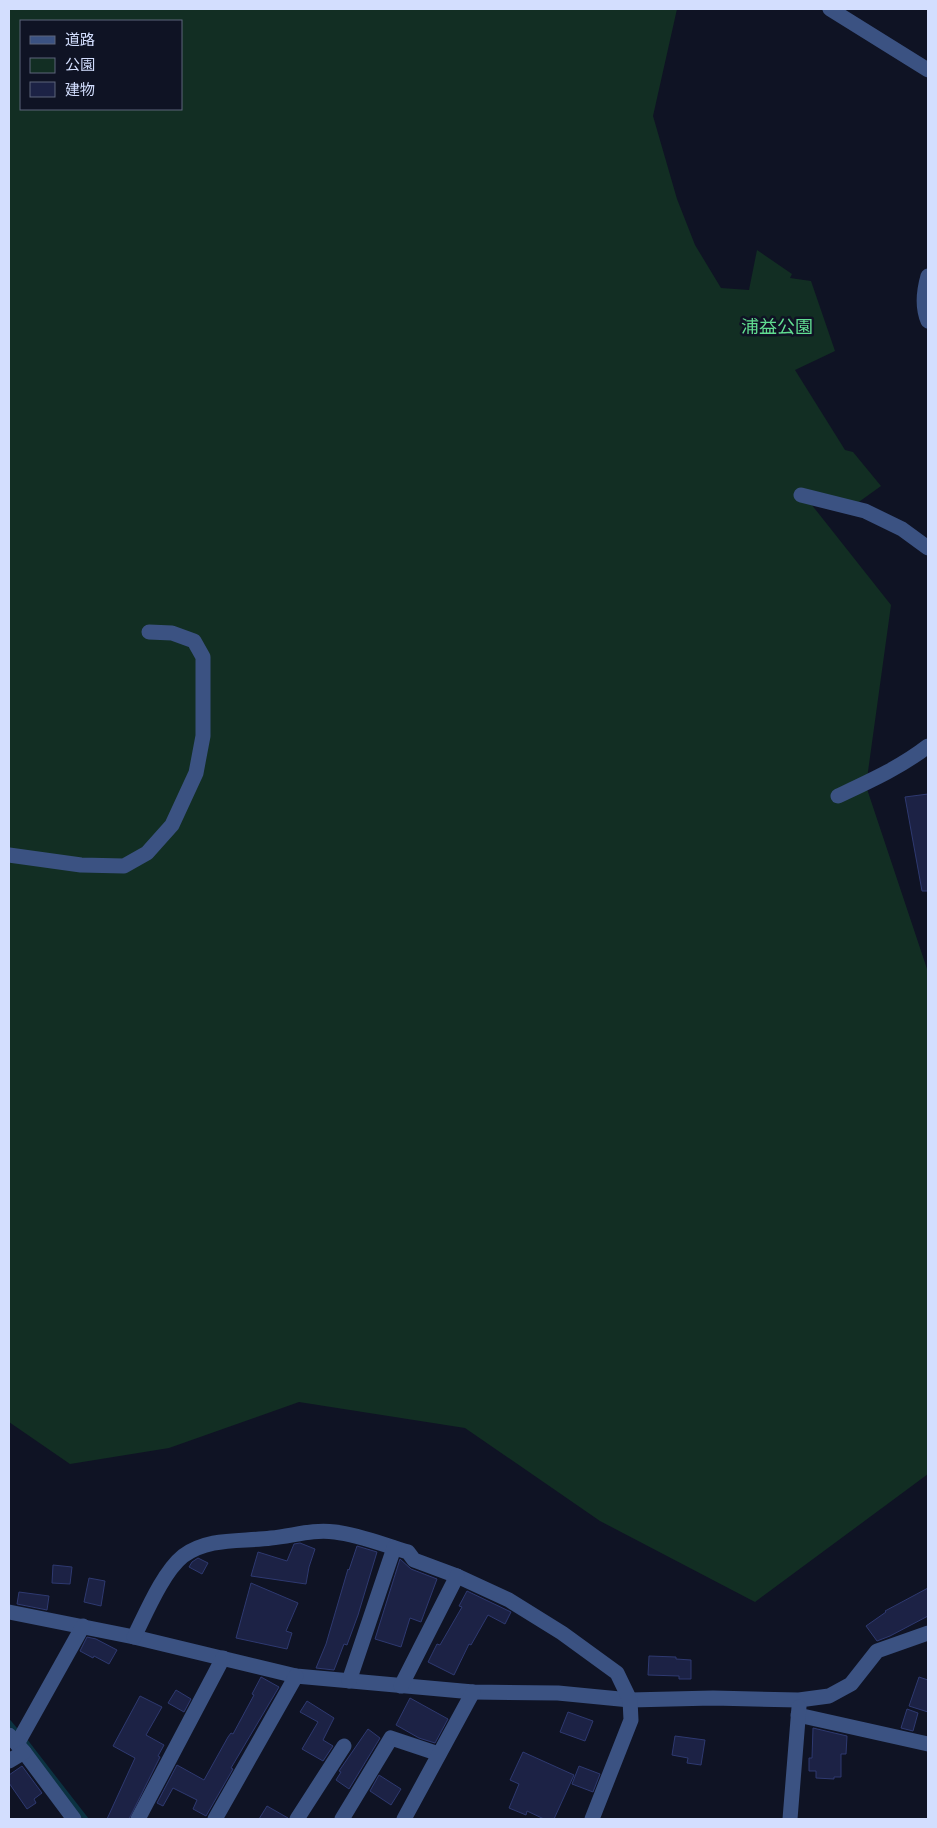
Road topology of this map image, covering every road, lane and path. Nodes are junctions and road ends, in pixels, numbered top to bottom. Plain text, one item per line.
1 (830, 9) edge
2 (928, 70) edge
3 (928, 276) edge
4 (928, 321) edge
5 (801, 495) dead end
6 (928, 548) edge
7 (149, 632) dead end
8 (928, 746) edge
9 (838, 796) dead end
10 (9, 855) edge
11 (394, 1548) junction
12 (457, 1576) junction
13 (9, 1612) edge
14 (83, 1626) junction
15 (928, 1633) edge
16 (134, 1637) junction
17 (223, 1658) junction
18 (296, 1676) junction
19 (349, 1681) junction
20 (401, 1686) junction
21 (473, 1692) junction
22 (630, 1700) junction
23 (799, 1708) junction
24 (18, 1740) edge
25 (928, 1744) edge
26 (344, 1746) dead end
27 (439, 1754) junction
28 (9, 1761) edge
29 (74, 1819) edge
30 (138, 1819) edge
31 (216, 1819) edge
32 (297, 1819) edge
33 (342, 1819) edge
34 (404, 1819) edge
35 (592, 1819) edge
36 (790, 1819) edge

1 - 2 street
3 - 4 street
5 - 6 street
7 - 10 street
8 - 9 street
11 - 12 street
11 - 16 street
11 - 19 street
12 - 20 street
12 - 22 street
13 - 14 street
14 - 16 street
14 - 24 street
15 - 23 street
16 - 17 street
17 - 18 street
17 - 30 street
18 - 19 street
18 - 31 street
19 - 20 street
20 - 21 street
21 - 22 street
21 - 27 street
22 - 23 street
22 - 35 street
23 - 25 street
23 - 36 street
24 - 28 street
24 - 29 street
26 - 32 street
27 - 33 street
27 - 34 street

